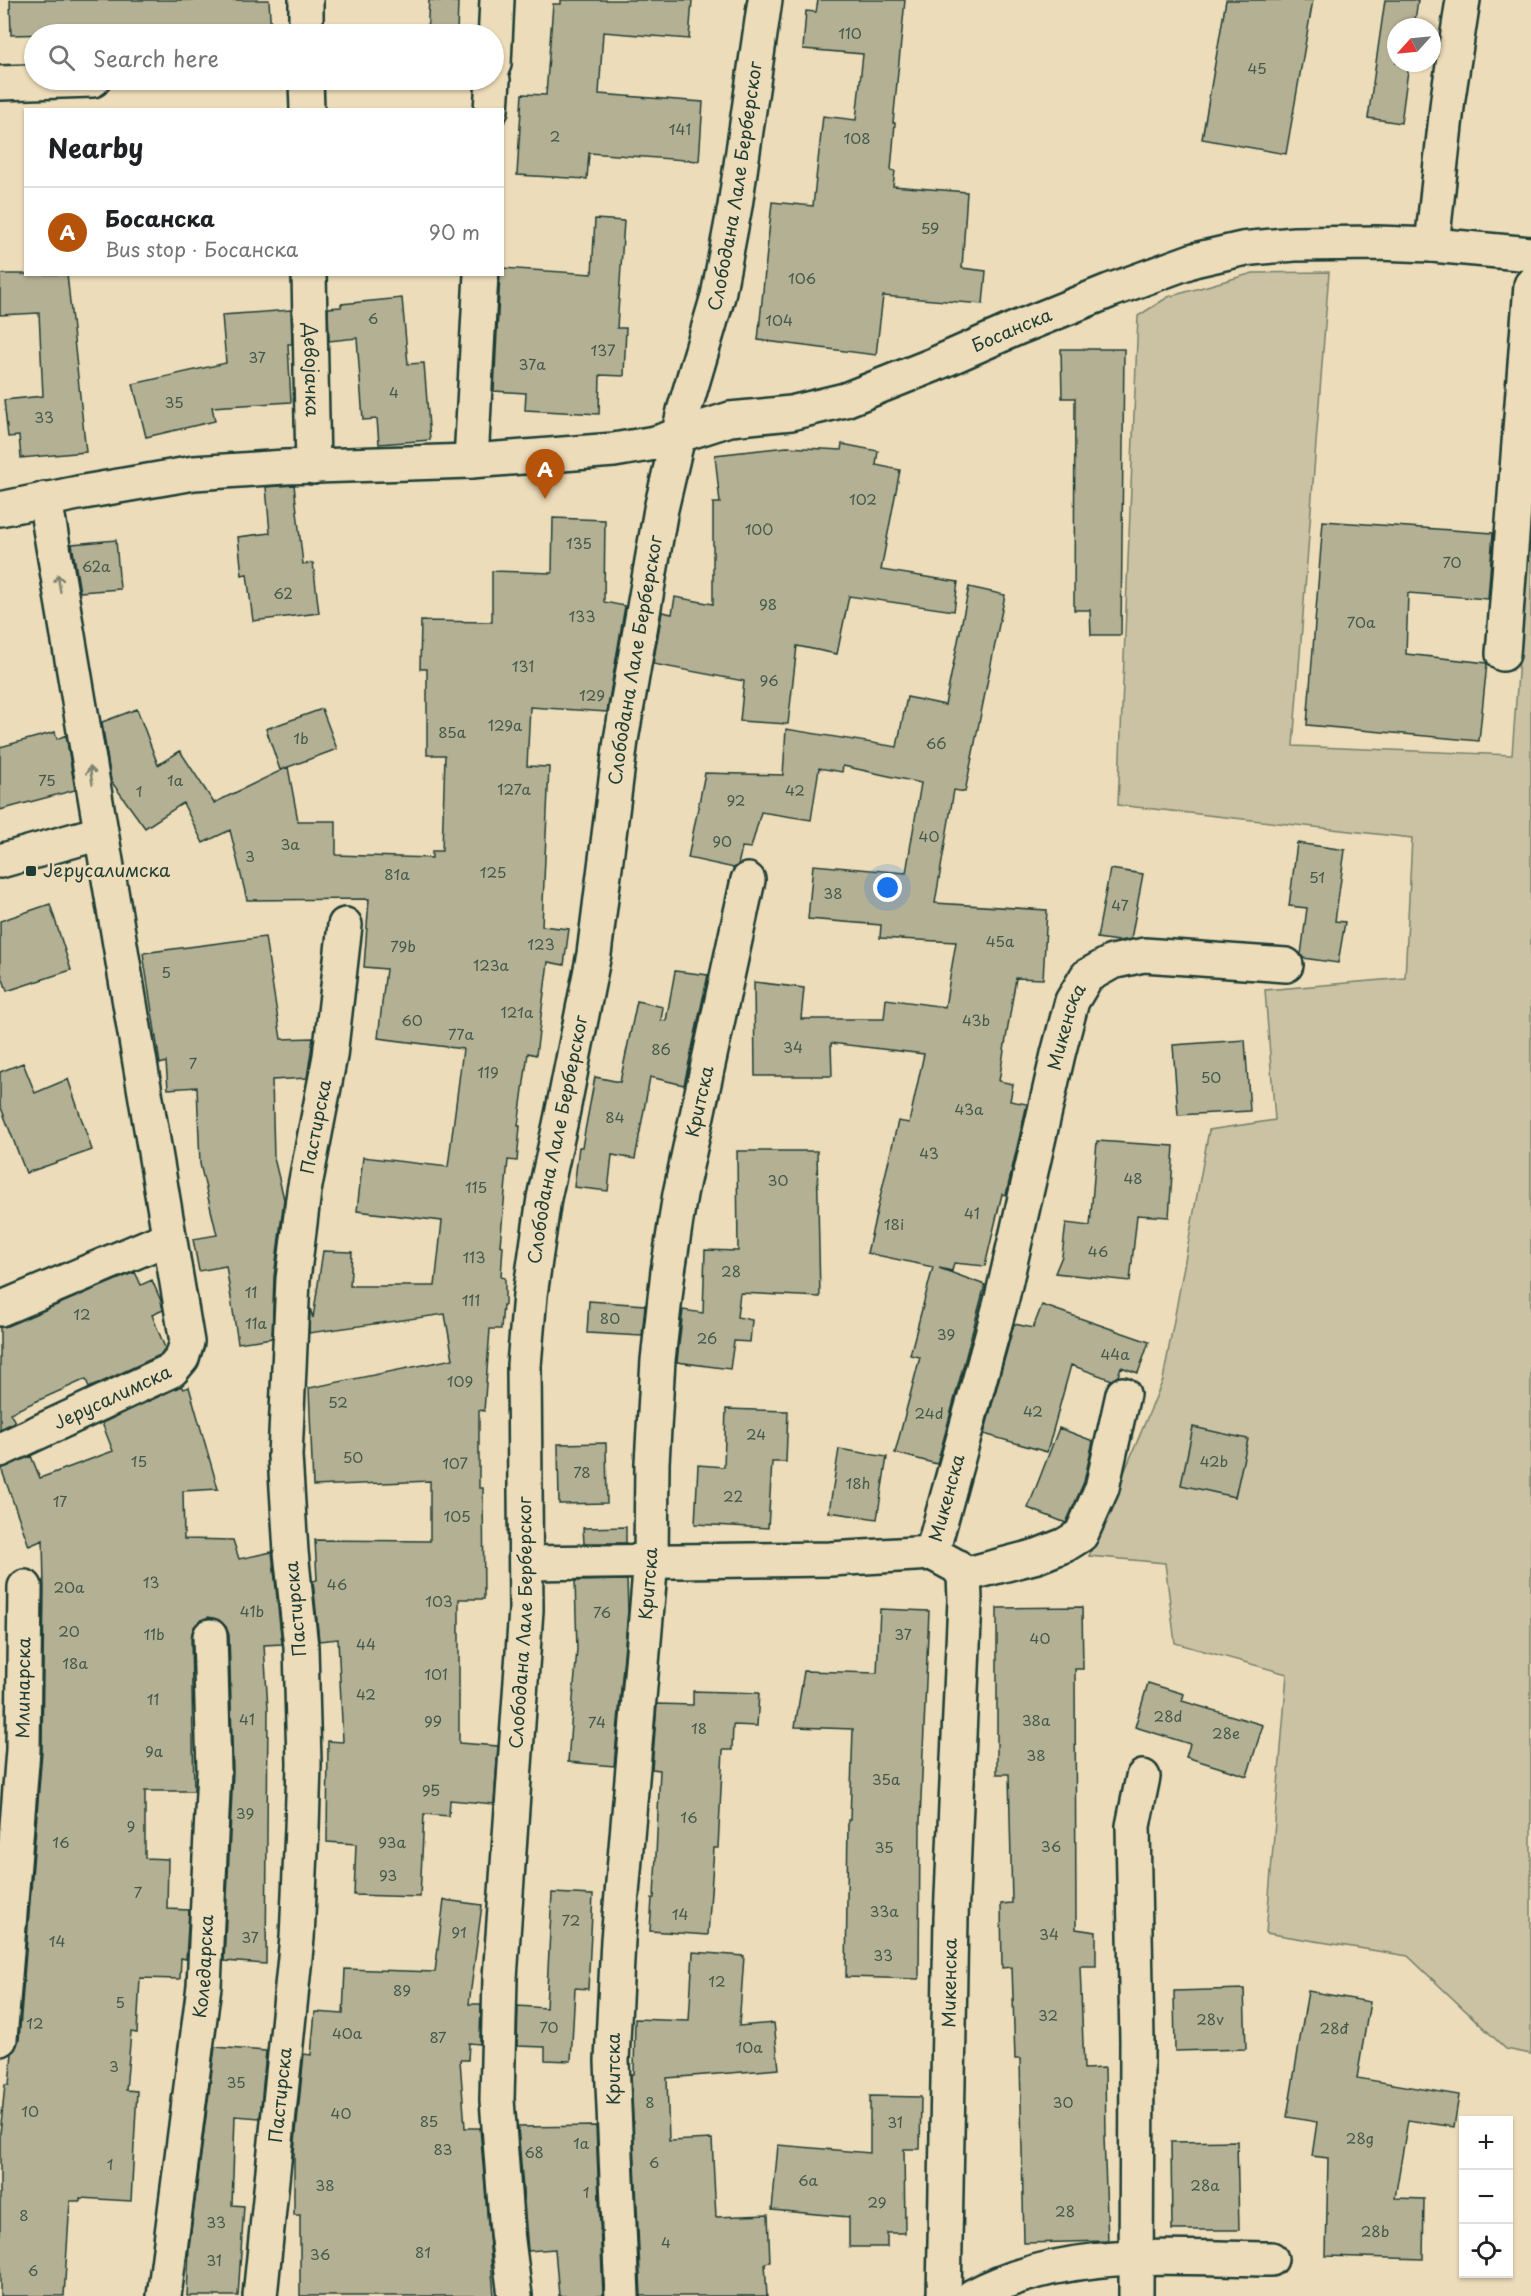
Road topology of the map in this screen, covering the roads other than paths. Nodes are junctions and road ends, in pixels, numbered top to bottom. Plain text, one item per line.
1 (306, 0) edge
2 (497, 0) edge
3 (765, 0) edge
4 (1463, 0) edge
5 (306, 24) edge
6 (496, 24) edge
7 (24, 82) edge
8 (0, 83) edge
9 (306, 90) edge
10 (492, 90) edge
11 (307, 108) edge
12 (491, 108) edge
13 (1432, 245) junction
14 (1531, 254) edge
15 (309, 276) edge
16 (481, 276) edge
17 (1531, 285) edge
18 (678, 436) junction
19 (471, 461) junction
20 (313, 466) junction
21 (45, 499) junction
22 (0, 509) edge
23 (1503, 654) dead end
24 (100, 833) junction
25 (0, 861) edge
26 (748, 880) dead end
27 (345, 925) dead end
28 (1286, 965) dead end
29 (168, 1238) junction
30 (0, 1309) edge
31 (1123, 1394) dead end
32 (0, 1450) edge
33 (932, 1553) junction
34 (651, 1560) junction
35 (526, 1563) junction
36 (964, 1575) junction
37 (25, 1587) dead end
38 (210, 1636) dead end
39 (1143, 1777) dead end
40 (0, 2039) edge
41 (1136, 2258) junction
42 (1271, 2259) dead end
43 (164, 2296) edge
44 (260, 2296) edge
45 (514, 2296) edge
46 (622, 2296) edge
47 (944, 2296) edge
48 (973, 2296) edge
49 (1136, 2296) edge

1 - 5 street
2 - 6 street
3 - 18 street, Слободана Лале Берберског
4 - 13 street
7 - 8 street
9 - 11 street
10 - 12 street
13 - 14 street, Босанска
13 - 18 street, Босанска
15 - 20 street, Девојачка
16 - 19 street
17 - 23 street
18 - 19 street, Босанска
18 - 35 street, Слободана Лале Берберског
19 - 20 street, Босанска
20 - 21 street, Босанска
21 - 22 street, Босанска
24 -> 21 street, Јерусалимска
24 - 25 street
24 - 29 street, Јерусалимска
26 - 34 street, Критска
27 - 44 street, Пастирска
28 - 33 street, Микенска
29 - 30 street
29 - 32 street, Јерусалимска
31 - 36 street
33 - 34 street
33 - 36 street, Микенска
34 - 35 street
34 - 46 street, Критска
35 - 45 street, Слободана Лале Берберског
36 - 47 street, Микенска
37 - 40 street, Млинарска
38 - 43 street, Коледарска
39 - 41 street
41 - 42 street
41 - 48 street
41 - 49 street

